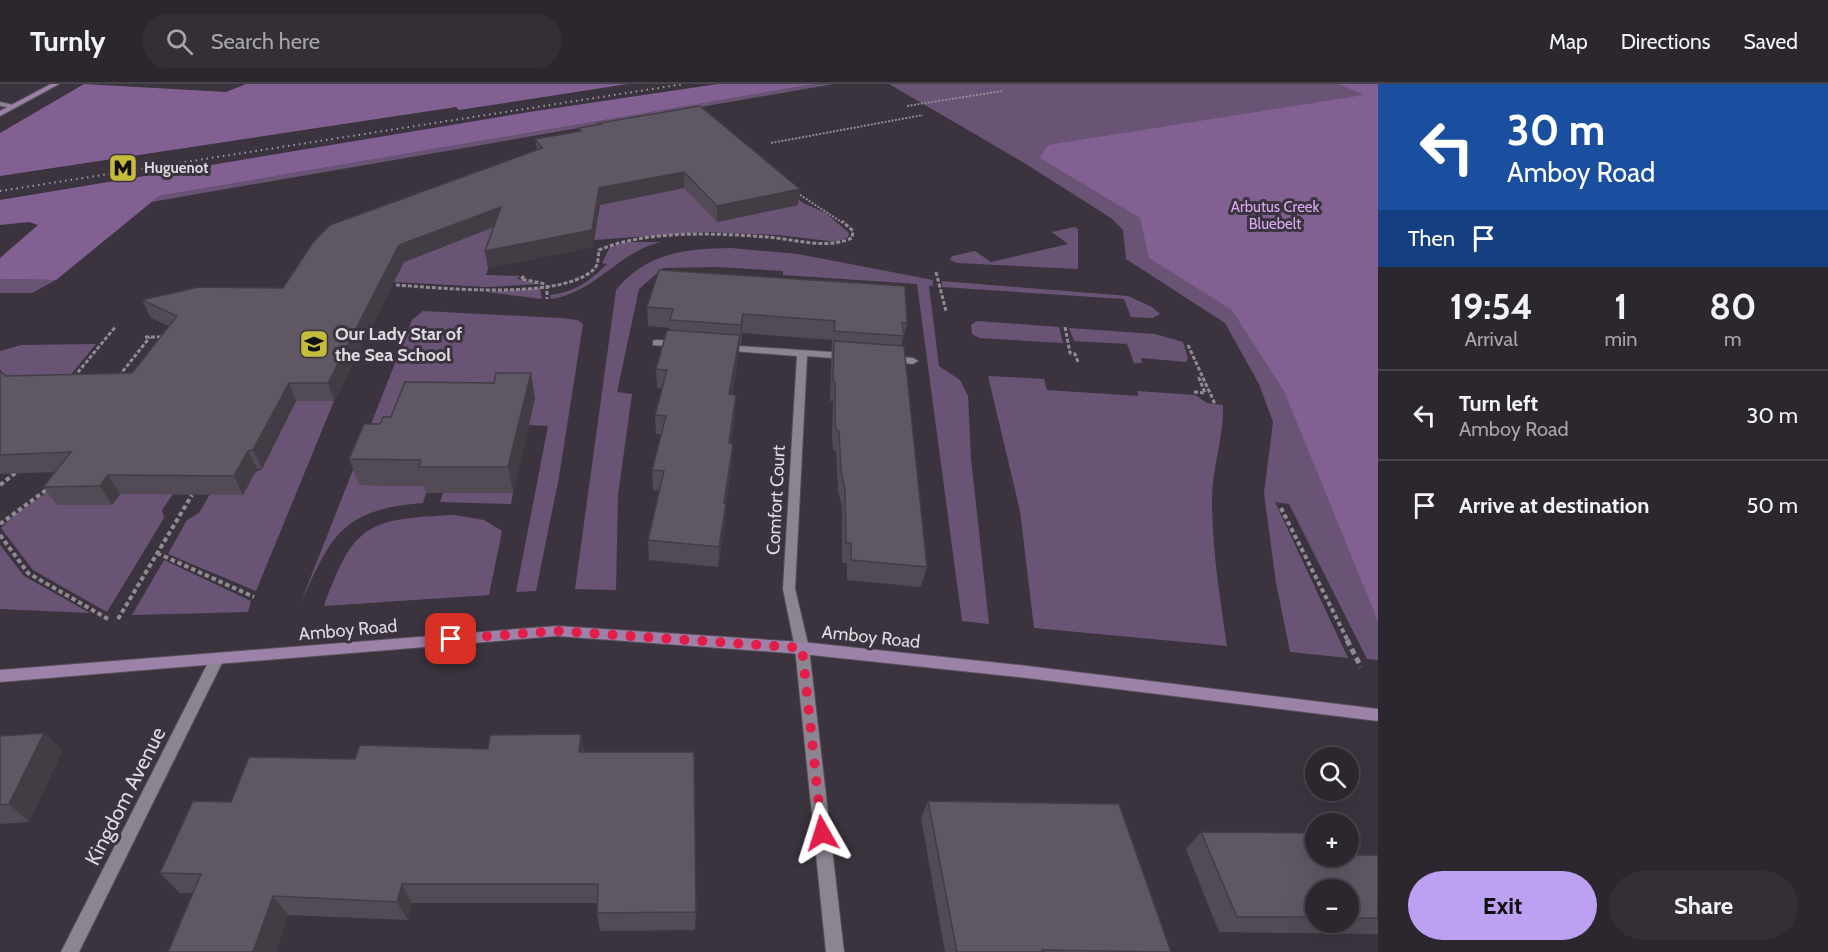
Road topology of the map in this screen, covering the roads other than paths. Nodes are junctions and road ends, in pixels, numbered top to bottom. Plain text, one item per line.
1 (56, 84) edge
2 (0, 104) edge
3 (15, 106) junction
4 (0, 114) edge
5 (656, 343) dead end
6 (690, 345) edge
7 (712, 347) edge
8 (802, 353) junction
9 (857, 357) edge
10 (880, 358) edge
11 (913, 361) dead end
12 (802, 648) junction
13 (217, 659) junction
14 (0, 676) edge
15 (1378, 715) edge
16 (70, 952) edge
17 (835, 952) edge

1 - 3 main road
2 - 3 street
3 - 4 main road
5 - 6 street
7 - 8 street
8 - 9 street
8 - 12 street, Comfort Court
10 - 11 street
12 - 13 main road, Amboy Road
12 - 15 main road, Amboy Road
12 - 17 street, Comfort Court
13 - 14 main road, Amboy Road
13 - 16 street, Kingdom Avenue

